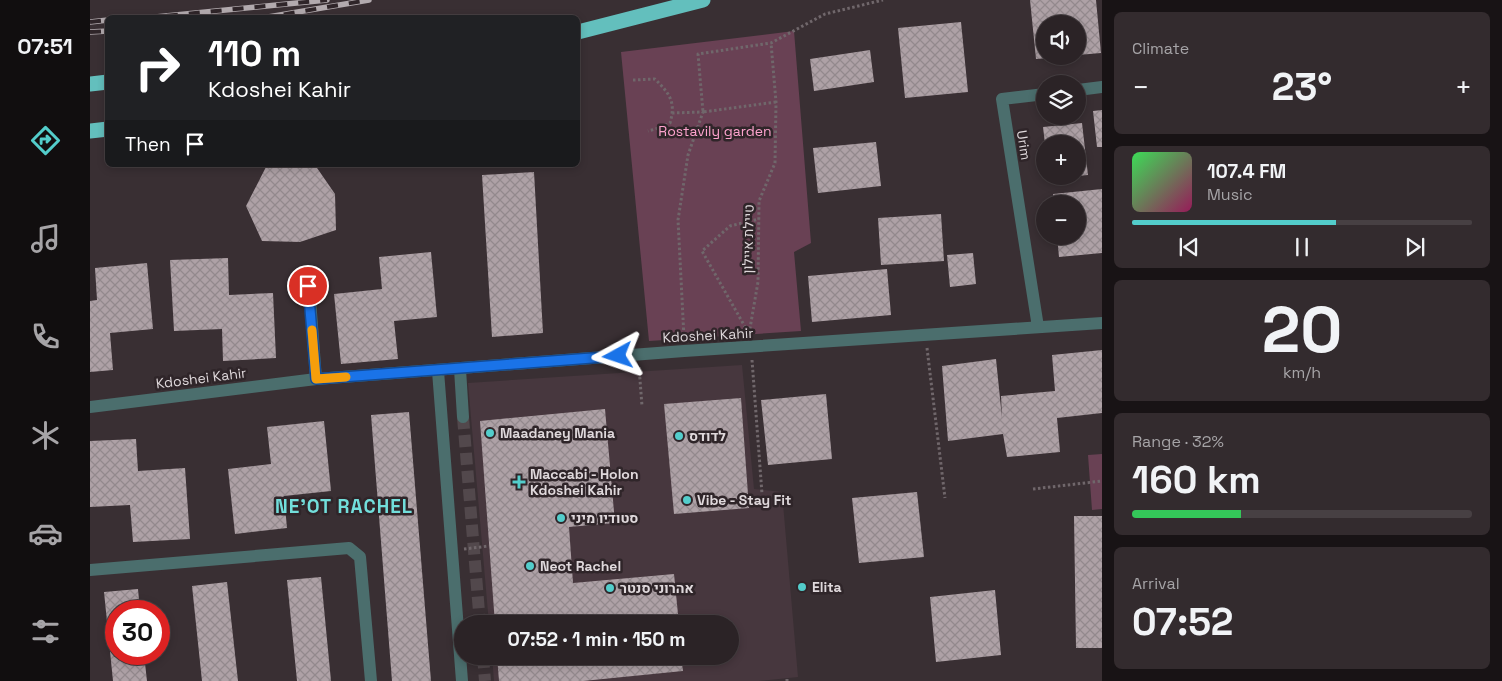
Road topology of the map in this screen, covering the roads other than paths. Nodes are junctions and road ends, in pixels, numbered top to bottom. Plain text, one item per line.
1 (703, 0) edge
2 (580, 22) edge
3 (580, 31) edge
4 (105, 82) edge
5 (90, 84) edge
6 (1102, 87) edge
7 (1086, 89) edge
8 (1036, 95) edge
9 (105, 129) edge
10 (90, 131) edge
11 (308, 286) dead end
12 (1102, 324) edge
13 (1038, 327) junction
14 (460, 369) junction
15 (438, 371) junction
16 (316, 379) junction
17 (90, 407) edge
18 (464, 417) tunnel mouth
19 (90, 570) edge
20 (371, 681) edge
21 (462, 681) edge

1 - 2 highway
1 - 3 highway
4 - 5 highway
6 - 7 street
8 - 13 street, Urim
9 - 10 highway
11 - 16 street
12 - 13 street, Kdoshei Kahir
13 - 14 street, Kdoshei Kahir
14 - 15 street, Kdoshei Kahir
14 - 18 street
15 - 16 street, Kdoshei Kahir
15 - 21 street
16 - 17 street, Kdoshei Kahir
19 - 20 street

